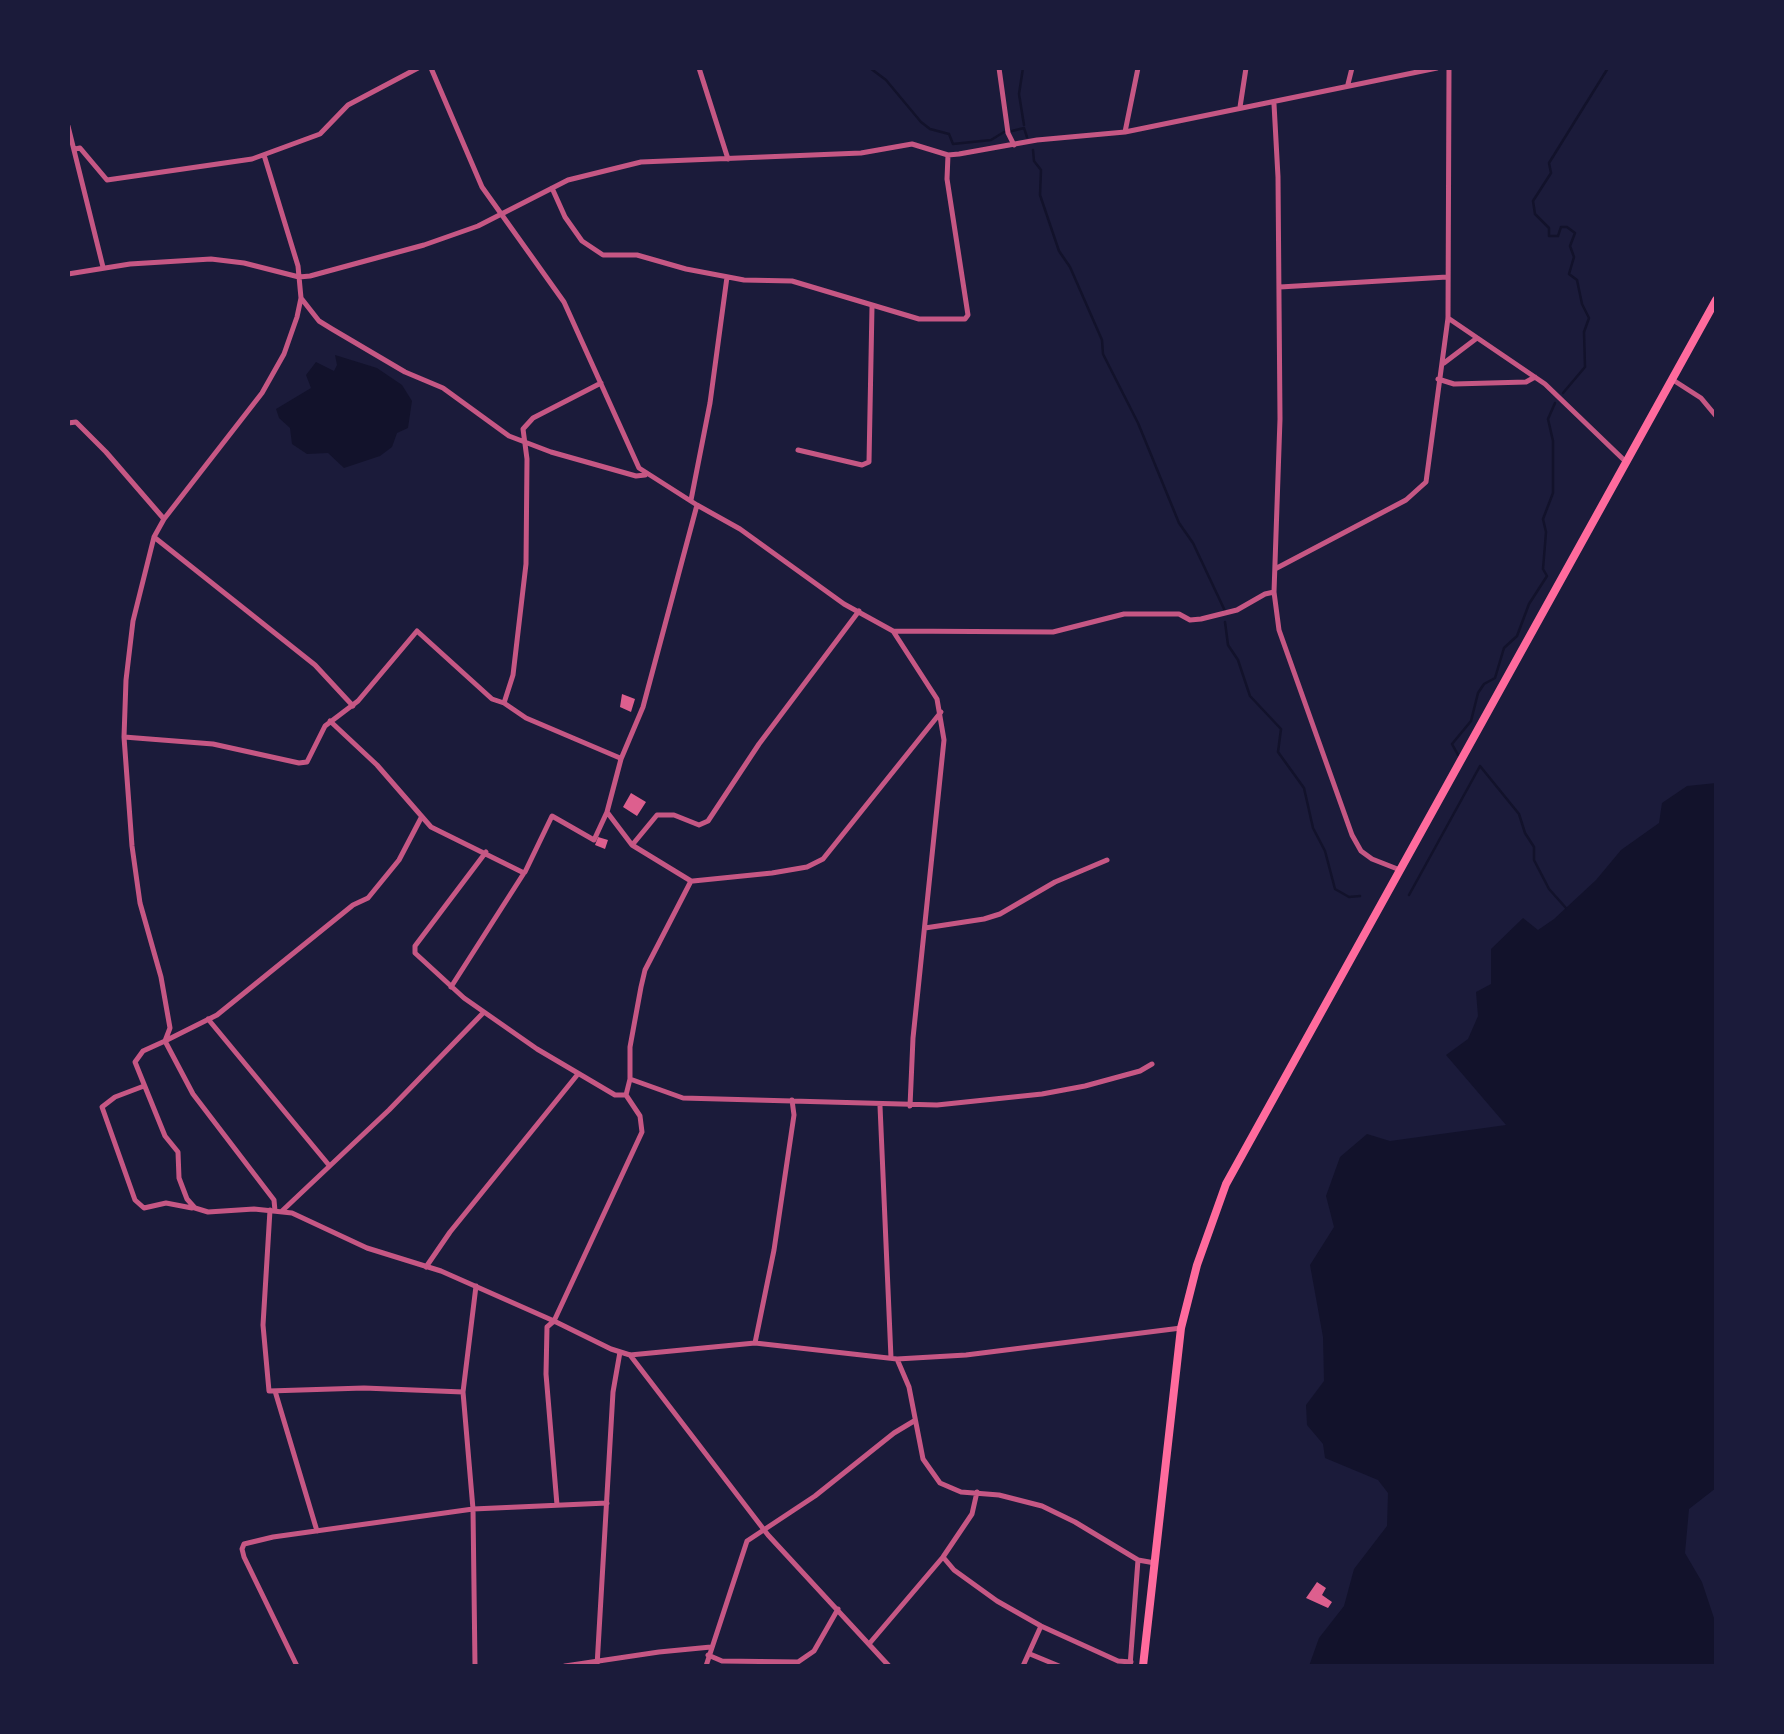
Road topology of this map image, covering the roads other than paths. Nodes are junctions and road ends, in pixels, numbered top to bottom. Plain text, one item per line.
1 (418, 68) edge
2 (431, 68) edge
3 (699, 68) edge
4 (998, 68) edge
5 (1138, 68) edge
6 (1246, 68) edge
7 (1352, 68) edge
8 (1437, 68) edge
9 (1449, 68) edge
10 (1348, 86) junction
11 (1274, 103) junction
12 (1240, 107) junction
13 (68, 126) edge
14 (1125, 132) junction
15 (1014, 145) junction
16 (75, 149) junction
17 (264, 155) junction
18 (948, 155) junction
19 (728, 159) junction
20 (552, 188) junction
21 (501, 213) junction
22 (103, 267) junction
23 (68, 274) edge
24 (299, 277) junction
25 (727, 277) junction
26 (1447, 277) junction
27 (1280, 288) junction
28 (301, 298) junction
29 (1716, 300) edge
30 (872, 307) junction
31 (1448, 318) junction
32 (1477, 338) junction
33 (1443, 363) junction
34 (1535, 377) junction
35 (1438, 380) junction
36 (1673, 380) junction
37 (601, 383) junction
38 (1716, 416) edge
39 (68, 423) edge
40 (523, 442) junction
41 (798, 450) dead end
42 (1627, 463) junction
43 (645, 475) junction
44 (694, 503) junction
45 (164, 518) junction
46 (154, 537) junction
47 (1275, 569) junction
48 (1274, 592) junction
49 (859, 611) junction
50 (893, 630) junction
51 (504, 703) junction
52 (353, 706) junction
53 (941, 712) junction
54 (330, 721) junction
55 (124, 737) junction
56 (621, 759) junction
57 (606, 812) junction
58 (422, 818) junction
59 (632, 845) junction
60 (486, 852) junction
61 (1107, 860) dead end
62 (1400, 870) junction
63 (524, 873) junction
64 (691, 882) junction
65 (925, 928) junction
66 (451, 987) junction
67 (484, 1012) junction
68 (208, 1019) junction
69 (165, 1041) junction
70 (1152, 1064) dead end
71 (578, 1074) junction
72 (630, 1079) junction
73 (144, 1086) junction
74 (626, 1095) junction
75 (792, 1100) junction
76 (880, 1105) junction
77 (910, 1106) junction
78 (328, 1164) junction
79 (195, 1208) junction
80 (276, 1211) junction
81 (426, 1267) junction
82 (476, 1286) junction
83 (554, 1321) junction
84 (1181, 1328) junction
85 (755, 1342) junction
86 (620, 1352) junction
87 (630, 1354) junction
88 (894, 1358) junction
89 (275, 1391) junction
90 (464, 1392) junction
91 (914, 1421) junction
92 (977, 1492) junction
93 (608, 1502) junction
94 (557, 1505) junction
95 (474, 1509) junction
96 (766, 1528) junction
97 (318, 1532) junction
98 (943, 1557) junction
99 (1138, 1560) junction
100 (1156, 1563) junction
101 (838, 1609) junction
102 (1041, 1626) junction
103 (869, 1644) junction
104 (710, 1647) junction
105 (1030, 1654) junction
106 (708, 1656) junction
107 (1130, 1664) edge
108 (597, 1665) edge
109 (297, 1666) edge
110 (475, 1666) edge
111 (565, 1666) edge
112 (706, 1666) edge
113 (889, 1666) edge
114 (1022, 1666) edge
115 (1059, 1666) edge
116 (1143, 1666) edge

1 - 17 street
2 - 21 street
3 - 19 street
4 - 15 street
5 - 14 street
6 - 12 street
7 - 10 street
8 - 10 street
9 - 26 street
10 - 11 street
11 - 12 street
11 - 27 street
12 - 14 street
13 - 16 street
14 - 15 street
15 - 18 street
16 - 17 street
16 - 22 street
17 - 24 street
18 - 19 street
18 - 30 street
19 - 20 street
20 - 21 street
20 - 25 street
21 - 24 street
21 - 37 street
22 - 23 street
22 - 24 street
24 - 28 street
25 - 30 street
25 - 44 street
26 - 27 street
26 - 31 street
27 - 47 street
28 - 40 street
28 - 45 street
29 - 36 main road
30 - 41 street
31 - 32 street
31 - 33 street
32 - 33 street
32 - 34 street
33 - 35 street
34 - 35 street
34 - 42 street
35 - 47 street
36 - 38 street
36 - 42 main road
37 - 40 street
37 - 43 street
39 - 45 street
40 - 43 street
40 - 51 street
42 - 62 main road
43 - 44 street
44 - 49 street
44 - 56 street
45 - 46 street
46 - 52 street
46 - 55 street
47 - 48 street
48 - 50 street
48 - 62 street
49 - 50 street
49 - 59 street
50 - 53 street
51 - 52 street
51 - 56 street
52 - 54 street
53 - 64 street
53 - 65 street
54 - 55 street
54 - 58 street
55 - 69 street
56 - 57 street
57 - 59 street
57 - 63 street
58 - 60 street
58 - 68 street
59 - 64 street
60 - 63 street
60 - 66 street
61 - 65 street
62 - 84 main road
63 - 66 street
64 - 72 street
65 - 77 street
66 - 67 street
67 - 71 street
67 - 78 street
68 - 69 street
68 - 78 street
69 - 73 street
69 - 80 street
70 - 77 street
71 - 74 street
71 - 81 street
72 - 74 street
72 - 75 street
73 - 79 street
73 - 79 street
74 - 83 street
75 - 76 street
75 - 85 street
76 - 77 street
76 - 88 street
78 - 80 street
79 - 80 street
80 - 81 street
80 - 89 street
81 - 82 street
82 - 83 street
82 - 90 street
83 - 86 street
83 - 94 street
84 - 88 street
84 - 100 main road
85 - 87 street
85 - 88 street
86 - 87 street
86 - 93 street
87 - 96 street
88 - 91 street
89 - 90 street
89 - 97 street
90 - 95 street
91 - 92 street
91 - 96 street
92 - 98 street
92 - 99 street
93 - 94 street
93 - 108 street
94 - 95 street
95 - 97 street
95 - 110 street
96 - 101 street
96 - 104 street
97 - 109 street
98 - 102 street
98 - 103 street
99 - 100 street
99 - 107 street
100 - 116 main road
101 - 103 street
101 - 106 street
102 - 105 street
102 - 107 street
103 - 113 street
104 - 106 street
104 - 108 street
105 - 114 street
105 - 115 street
106 - 112 street
108 - 111 street

